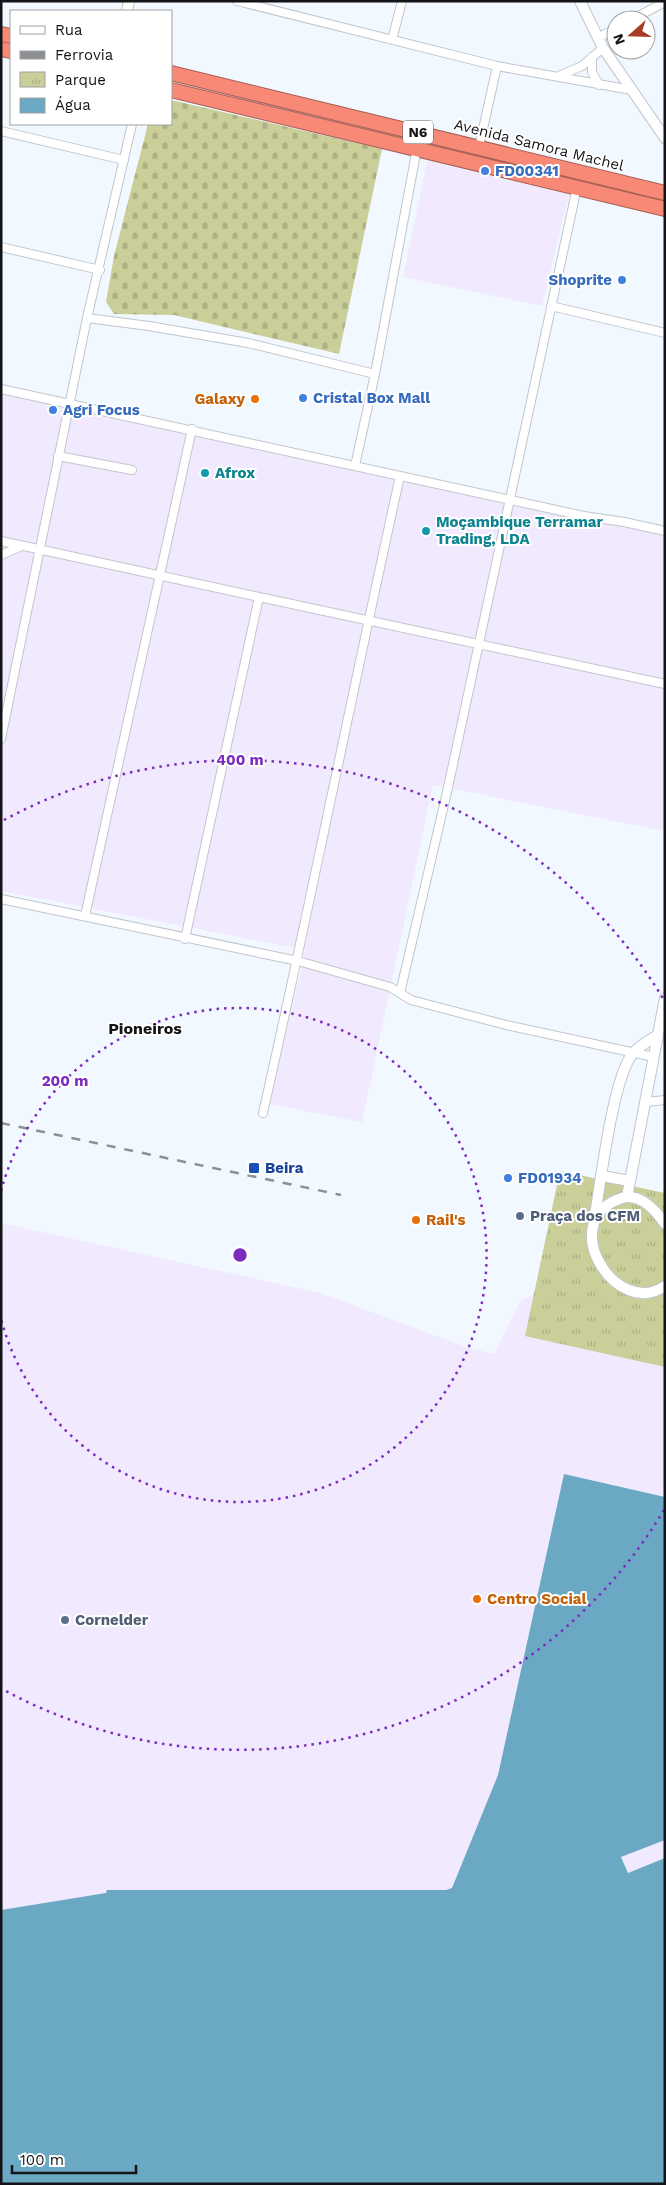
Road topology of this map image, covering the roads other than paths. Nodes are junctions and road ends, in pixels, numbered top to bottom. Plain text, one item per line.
1 (236, 1) edge
2 (402, 1) edge
3 (580, 1) edge
4 (665, 2) edge
5 (650, 10) edge
6 (606, 34) edge
7 (598, 38) junction
8 (392, 40) junction
9 (603, 48) junction
10 (592, 57) junction
11 (497, 66) junction
12 (172, 72) edge
13 (558, 75) junction
14 (194, 77) junction
15 (598, 84) junction
16 (172, 90) edge
17 (632, 90) junction
18 (190, 94) junction
19 (132, 125) edge
20 (405, 129) junction
21 (1, 131) edge
22 (441, 138) junction
23 (665, 138) edge
24 (402, 145) junction
25 (479, 147) junction
26 (417, 148) junction
27 (438, 154) junction
28 (124, 160) junction
29 (532, 160) junction
30 (529, 176) junction
31 (622, 183) junction
32 (576, 187) junction
33 (665, 194) edge
34 (617, 198) junction
35 (665, 210) edge
36 (1, 247) edge
37 (100, 270) junction
38 (551, 306) junction
39 (87, 318) junction
40 (665, 333) edge
41 (375, 374) junction
42 (1, 389) edge
43 (69, 404) junction
44 (192, 430) junction
45 (58, 456) junction
46 (355, 466) junction
47 (132, 470) dead end
48 (400, 476) junction
49 (509, 499) junction
50 (665, 531) edge
51 (1, 541) edge
52 (22, 546) junction
53 (39, 549) junction
54 (1, 555) edge
55 (161, 577) junction
56 (259, 598) junction
57 (367, 622) junction
58 (478, 645) junction
59 (665, 684) edge
60 (1, 739) edge
61 (1, 898) edge
62 (84, 916) junction
63 (185, 939) junction
64 (298, 961) junction
65 (400, 993) junction
66 (665, 998) edge
67 (663, 1017) edge
68 (658, 1035) junction
69 (633, 1054) junction
70 (654, 1057) junction
71 (665, 1100) edge
72 (646, 1102) junction
73 (263, 1113) dead end
74 (602, 1176) junction
75 (630, 1181) junction
76 (627, 1197) junction
77 (595, 1218) junction
78 (665, 1224) edge
79 (665, 1286) edge

1 - 8 street
2 - 8 street
3 - 7 street
4 - 5 street
6 - 7 street
7 - 9 street
8 - 11 street
9 - 10 street
9 - 17 street
10 - 13 street
10 - 15 street
11 - 13 street
11 - 25 street
12 - 14 highway, Avenida Samora Machel / N6
13 - 15 street
14 - 18 highway
14 - 20 highway, Avenida Samora Machel / N6
15 - 17 street
16 - 18 highway, N6
17 - 23 street
18 - 24 highway, N6
19 - 28 street
20 - 22 highway, Avenida Samora Machel / N6
20 - 24 highway
21 - 28 street
22 - 25 highway, Avenida Samora Machel / N6
22 - 27 highway
24 - 26 highway, N6
25 - 29 highway, Avenida Samora Machel / N6
26 - 27 highway, N6
26 - 41 street
27 - 30 highway, N6
28 - 37 street
29 - 30 highway
29 - 31 highway, Avenida Samora Machel / N6
30 - 32 highway, N6
31 - 33 highway, Avenida Samora Machel / N6
31 - 34 highway
32 - 34 highway, N6
32 - 38 street
34 - 35 highway, N6
36 - 37 street
37 - 39 street
38 - 40 street
38 - 49 street
39 - 41 street
39 - 43 street
41 - 46 street
42 - 43 street
43 - 44 street
43 - 45 street
44 - 46 street
44 - 55 street
45 - 47 street
45 - 53 street
46 - 48 street
48 - 49 street
48 - 57 street
49 - 50 street
49 - 58 street
51 - 52 street
52 - 53 street
52 - 54 street
53 - 55 street
53 - 60 street
55 - 56 street
55 - 62 street
56 - 57 street
56 - 63 street
57 - 58 street
57 - 64 street
58 - 59 street
58 - 65 street
61 - 62 street
62 - 63 street
63 - 64 street
64 - 65 street
64 - 73 street
65 - 69 street
66 - 67 street
67 - 68 street
68 - 69 street
68 - 70 street
69 - 70 street
69 - 74 street
70 - 72 street
71 - 72 street
72 - 75 street
74 - 75 street
74 - 77 street
75 - 76 street
76 - 77 street
76 - 78 street
77 - 79 street

